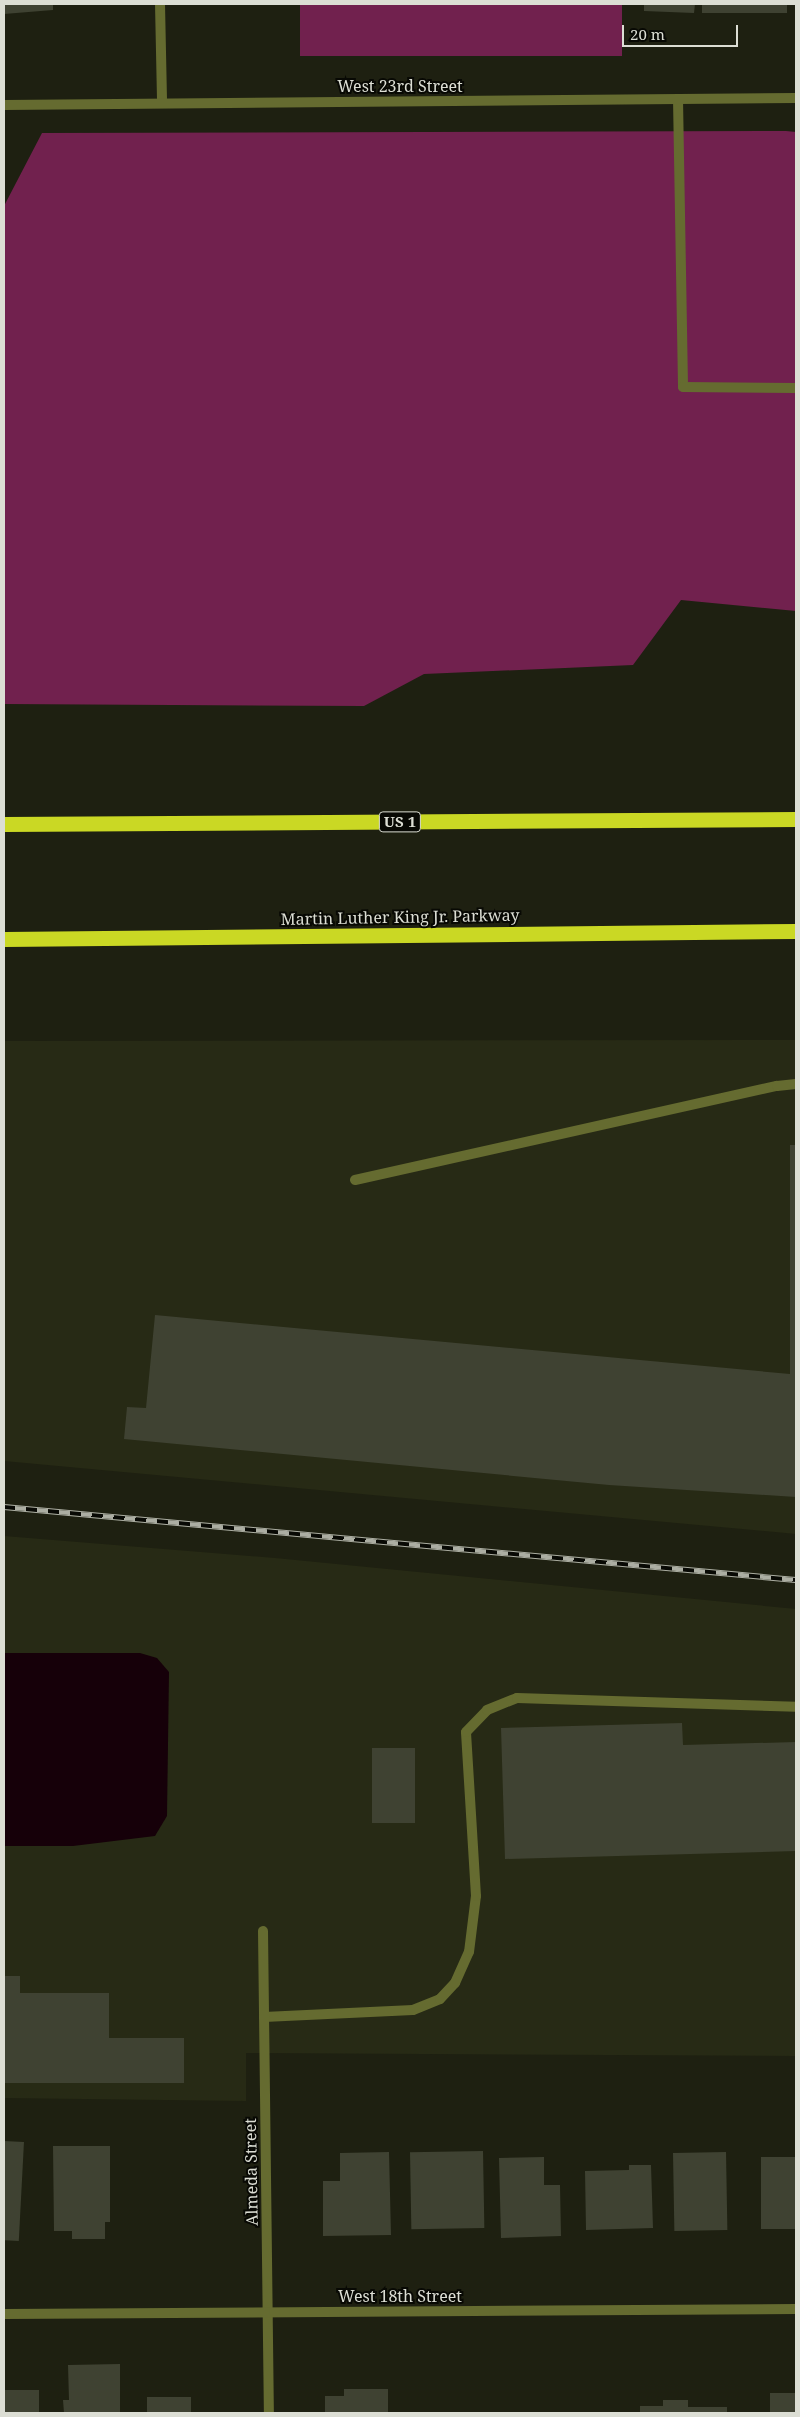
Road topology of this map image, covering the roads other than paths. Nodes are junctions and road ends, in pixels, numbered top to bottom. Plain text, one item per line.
1 (160, 4) edge
2 (796, 98) edge
3 (678, 99) junction
4 (162, 102) junction
5 (4, 104) edge
6 (796, 388) edge
7 (796, 819) edge
8 (4, 824) edge
9 (796, 931) edge
10 (4, 939) edge
11 (796, 1084) edge
12 (355, 1180) dead end
13 (796, 1707) edge
14 (263, 1931) dead end
15 (264, 2017) junction
16 (796, 2309) edge
17 (268, 2312) junction
18 (4, 2314) edge
19 (269, 2413) edge

1 - 4 street
2 - 3 street, West 23rd Street
3 - 4 street, West 23rd Street
3 - 6 street
4 - 5 street, West 23rd Street
7 - 8 highway, US 1
9 - 10 highway, Martin Luther King Jr. Parkway
11 - 12 street
13 - 15 street
14 - 15 street, Almeda Street
15 - 17 street, Almeda Street
16 - 17 street, West 18th Street
17 - 18 street, West 18th Street
17 - 19 street, Almeda Street

